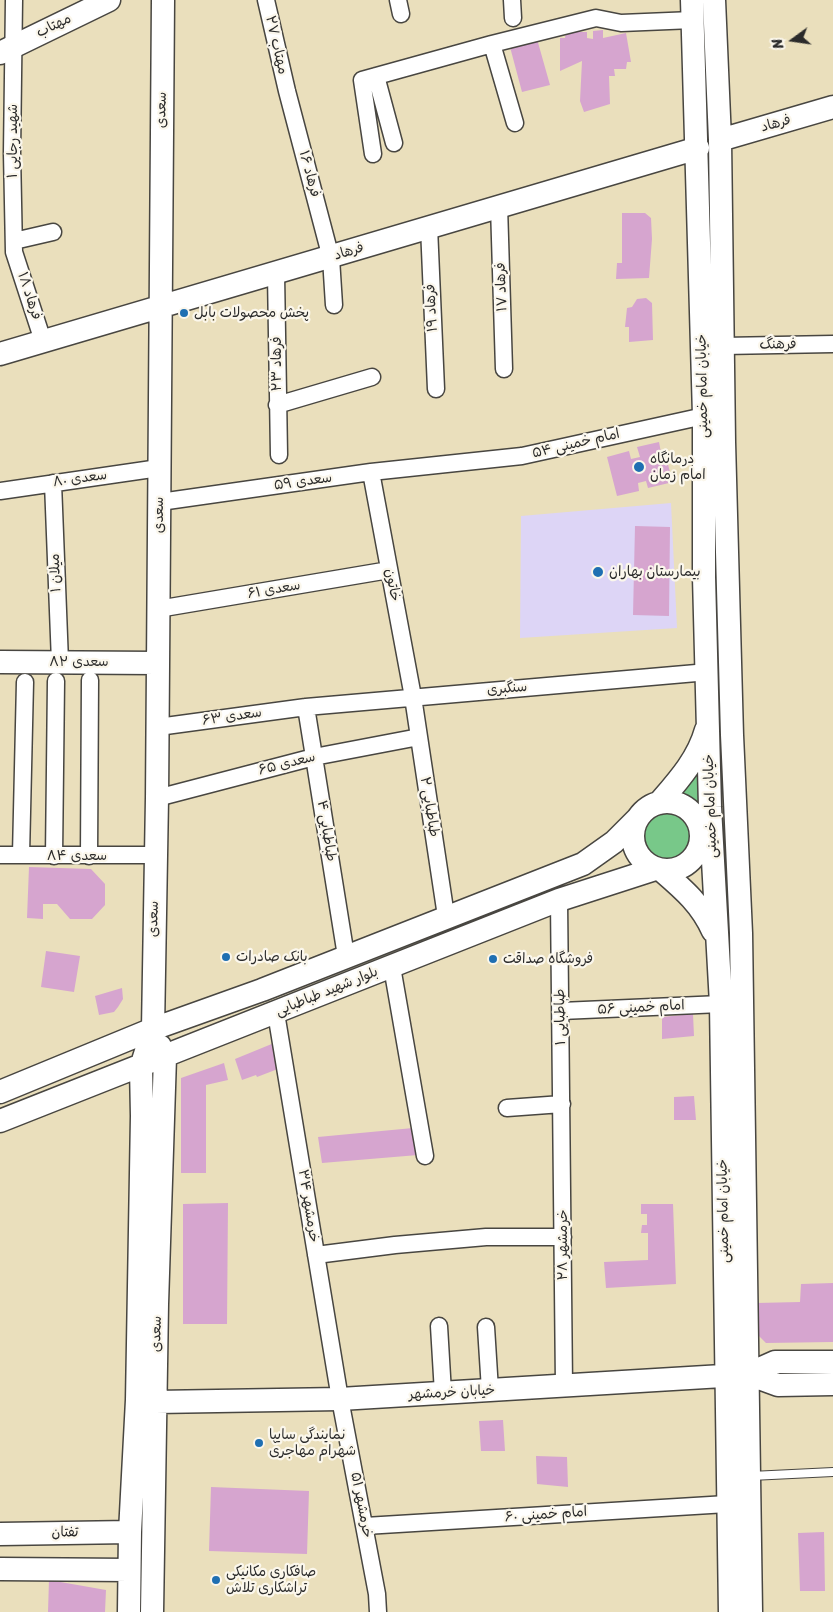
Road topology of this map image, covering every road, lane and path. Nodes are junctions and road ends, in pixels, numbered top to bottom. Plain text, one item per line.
1 (14, 0) edge
2 (109, 0) edge
3 (163, 0) edge
4 (266, 0) edge
5 (512, 0) edge
6 (714, 0) edge
7 (692, 10) edge
8 (6, 18) edge
9 (512, 18) dead end
10 (492, 44) junction
11 (6, 49) edge
12 (376, 76) junction
13 (287, 91) joint
14 (833, 107) edge
15 (515, 123) dead end
16 (720, 140) junction
17 (394, 143) dead end
18 (698, 148) junction
19 (373, 154) dead end
20 (499, 206) junction
21 (428, 227) junction
22 (53, 232) dead end
23 (10, 250) edge
24 (331, 258) junction
25 (276, 274) junction
26 (334, 304) dead end
27 (160, 308) junction
28 (43, 341) junction
29 (833, 344) edge
30 (723, 346) junction
31 (0, 354) edge
32 (504, 369) dead end
33 (372, 377) dead end
34 (436, 389) dead end
35 (277, 405) junction
36 (704, 416) junction
37 (279, 455) dead end
38 (446, 464) joint
39 (159, 468) junction
40 (371, 472) junction
41 (53, 483) junction
42 (0, 491) edge
43 (160, 502) junction
44 (389, 570) junction
45 (158, 609) junction
46 (0, 662) edge
47 (157, 663) junction
48 (58, 672) junction
49 (708, 672) junction
50 (90, 680) dead end
51 (25, 682) dead end
52 (413, 697) junction
53 (306, 707) junction
54 (709, 722) junction
55 (158, 727) junction
56 (732, 735) junction
57 (419, 737) junction
58 (314, 757) junction
59 (157, 798) junction
60 (659, 803) junction
61 (638, 818) junction
62 (706, 831) junction
63 (0, 855) edge
64 (21, 855) junction
65 (54, 856) junction
66 (89, 856) junction
67 (155, 856) junction
68 (658, 870) junction
69 (738, 873) junction
70 (559, 900) junction
71 (446, 916) junction
72 (717, 940) junction
73 (346, 956) junction
74 (392, 967) junction
75 (721, 1004) junction
76 (561, 1011) junction
77 (276, 1012) junction
78 (153, 1029) junction
79 (165, 1056) junction
80 (141, 1067) junction
81 (0, 1092) edge
82 (562, 1104) junction
83 (507, 1108) dead end
84 (0, 1121) edge
85 (425, 1156) dead end
86 (563, 1237) junction
87 (316, 1255) junction
88 (438, 1326) dead end
89 (486, 1327) dead end
90 (833, 1362) edge
91 (748, 1374) junction
92 (726, 1376) junction
93 (833, 1384) edge
94 (564, 1386) junction
95 (490, 1390) junction
96 (443, 1393) junction
97 (340, 1399) junction
98 (156, 1402) junction
99 (833, 1472) edge
100 (749, 1476) junction
101 (727, 1504) junction
102 (365, 1526) junction
103 (130, 1532) junction
104 (0, 1534) edge
105 (0, 1569) edge
106 (130, 1570) junction
107 (129, 1612) edge
108 (152, 1612) edge
109 (378, 1612) edge
110 (730, 1612) edge
111 (752, 1612) edge

1 - 8 street, شهید رجایی ۱
2 - 11 main road, مهتاب
3 - 27 main road, سعدی
4 - 13 street, مهتاب ۲۷
5 - 9 street
6 - 16 main road, خیابان امام خمینی
7 - 10 street
7 - 18 main road, خیابان امام خمینی
8 - 11 street, شهید رجایی ۱
10 - 12 street
10 - 15 street
11 - 23 street, شهید رجایی ۱
12 - 17 street
12 - 19 street
13 - 24 street, فرهاد ۱۶
14 - 16 main road, فرهاد
16 - 30 main road, خیابان امام خمینی
18 - 20 main road, فرهاد
18 - 36 main road, خیابان امام خمینی
20 - 21 main road, فرهاد
20 - 32 street, فرهاد ۱۷
21 - 24 main road, فرهاد
21 - 34 street, فرهاد ۱۹
22 - 23 street
23 - 28 street, فرهاد ۱۸
24 - 25 main road, فرهاد
24 - 26 street, فرهاد ۱۶
25 - 27 main road, فرهاد
25 - 35 street, فرهاد ۲۳
27 - 28 main road, فرهاد
27 - 39 main road, سعدی
28 - 31 main road, فرهاد
29 - 30 street, فرهنگ
30 - 56 main road, خیابان امام خمینی
33 - 35 street
35 - 37 street, فرهاد ۲۳
36 - 38 street, امام خمینی ۵۴
36 - 49 main road, خیابان امام خمینی
38 - 40 street, سعدی ۵۹
39 - 41 street, سعدی ۸۰
39 - 43 main road, سعدی
40 - 43 street, سعدی ۵۹
40 - 44 street, خاتون
41 - 42 street, سعدی ۸۰
41 - 48 street, میلان ۱
43 - 45 main road, سعدی
44 - 45 street, سعدی ۶۱
44 - 52 street, خاتون
45 - 47 main road, سعدی
46 - 48 main road, سعدی ۸۲
47 - 48 main road, سعدی ۸۲
47 - 55 main road, سعدی
48 - 65 street, میلان ۱
49 - 52 street, سنگبری
49 - 54 main road, خیابان امام خمینی
50 - 66 street
51 - 64 street
52 - 53 street, سنگبری
52 - 57 street, طباطبایی ۲
53 - 55 street, سعدی ۶۳
53 - 58 street, طباطبایی ۴
54 - 60 main road
54 - 62 main road, خیابان امام خمینی
55 - 59 main road, سعدی
56 - 62 main road
56 - 69 main road, خیابان امام خمینی
57 - 58 street, سعدی ۶۵
57 - 71 street, طباطبایی ۲
58 - 59 street, سعدی ۶۵
58 - 73 street, طباطبایی ۴
59 - 67 main road, سعدی
60 - 61 main road
60 - 62 main road
61 - 68 main road
61 - 71 main road, بلوار شهید طباطبایی
62 - 68 main road
62 - 69 main road
62 - 72 main road, خیابان امام خمینی
63 - 64 street, سعدی ۸۴
64 - 65 street, سعدی ۸۴
65 - 66 street, سعدی ۸۴
66 - 67 street, سعدی ۸۴
67 - 78 main road, سعدی
68 - 70 main road, بلوار شهید طباطبایی
68 - 72 main road
69 - 91 main road, خیابان امام خمینی
70 - 74 main road, بلوار شهید طباطبایی
70 - 76 street, طباطبایی ۱
71 - 73 main road, بلوار شهید طباطبایی
72 - 75 main road, خیابان امام خمینی
73 - 78 main road, بلوار شهید طباطبایی
74 - 77 main road, بلوار شهید طباطبایی
74 - 85 street
75 - 76 street, امام خمینی ۵۶
75 - 92 main road, خیابان امام خمینی
76 - 82 street, طباطبایی ۱
77 - 79 main road, بلوار شهید طباطبایی
77 - 87 street, خرمشهر ۳۴
78 - 79 main road
78 - 80 main road, سعدی
78 - 81 main road, بلوار شهید طباطبایی
79 - 80 main road, بلوار شهید طباطبایی
79 - 98 main road, سعدی
80 - 84 main road, بلوار شهید طباطبایی
80 - 103 main road, سعدی
82 - 83 street
82 - 86 street, خرمشهر ۲۸
86 - 87 street
86 - 94 street, خرمشهر ۲۸
87 - 97 street, خرمشهر ۳۴
88 - 96 street
89 - 95 street
90 - 91 main road
91 - 92 main road, خیابان خرمشهر
91 - 93 main road
91 - 100 main road, خیابان امام خمینی
92 - 94 main road, خیابان خرمشهر
92 - 101 main road, خیابان امام خمینی
94 - 95 main road, خیابان خرمشهر
95 - 96 main road, خیابان خرمشهر
96 - 97 main road, خیابان خرمشهر
97 - 98 main road, خیابان خرمشهر
97 - 102 street, خرمشهر ۵۱
98 - 108 main road, سعدی
99 - 100 lane
100 - 111 main road, خیابان امام خمینی
101 - 102 street, امام خمینی ۶۰
101 - 110 main road, خیابان امام خمینی
102 - 109 street, خرمشهر ۵۱
103 - 104 main road, تفتان
103 - 106 main road, سعدی
105 - 106 main road
106 - 107 main road, سعدی

